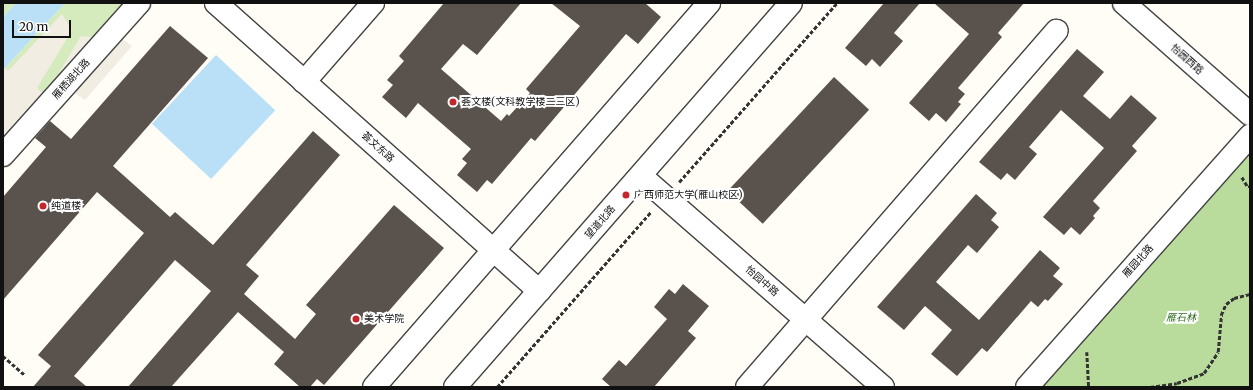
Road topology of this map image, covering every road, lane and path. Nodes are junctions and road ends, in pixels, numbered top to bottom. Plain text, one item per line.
1 (139, 3) edge
2 (216, 3) edge
3 (373, 3) edge
4 (709, 3) edge
5 (791, 3) edge
6 (1124, 3) edge
7 (1057, 31) dead end
8 (304, 82) junction
9 (1250, 114) edge
10 (1250, 136) edge
11 (3, 155) edge
12 (641, 176) junction
13 (493, 250) junction
14 (539, 291) junction
15 (1250, 294) edge
16 (806, 320) junction
17 (1086, 321) junction
18 (3, 356) edge
19 (25, 375) dead end
20 (374, 387) edge
21 (455, 387) edge
22 (747, 387) edge
23 (883, 387) edge
24 (1027, 387) edge
25 (1089, 387) edge
26 (1150, 387) edge

1 - 11 street, 雁栖湖北路
2 - 8 street, 荟文东路
3 - 8 street
4 - 13 street
5 - 12 street, 望道北路
6 - 9 street, 怡园西路
7 - 16 street
8 - 13 street, 荟文东路
10 - 17 street, 雁园北路
12 - 14 street, 望道北路
12 - 16 street, 怡园中路
13 - 14 street, 荟文东路
13 - 20 street
14 - 21 street, 望道北路
15 - 26 path
16 - 22 street
16 - 23 street, 怡园中路
17 - 24 street, 雁园北路
17 - 25 path
18 - 19 path

